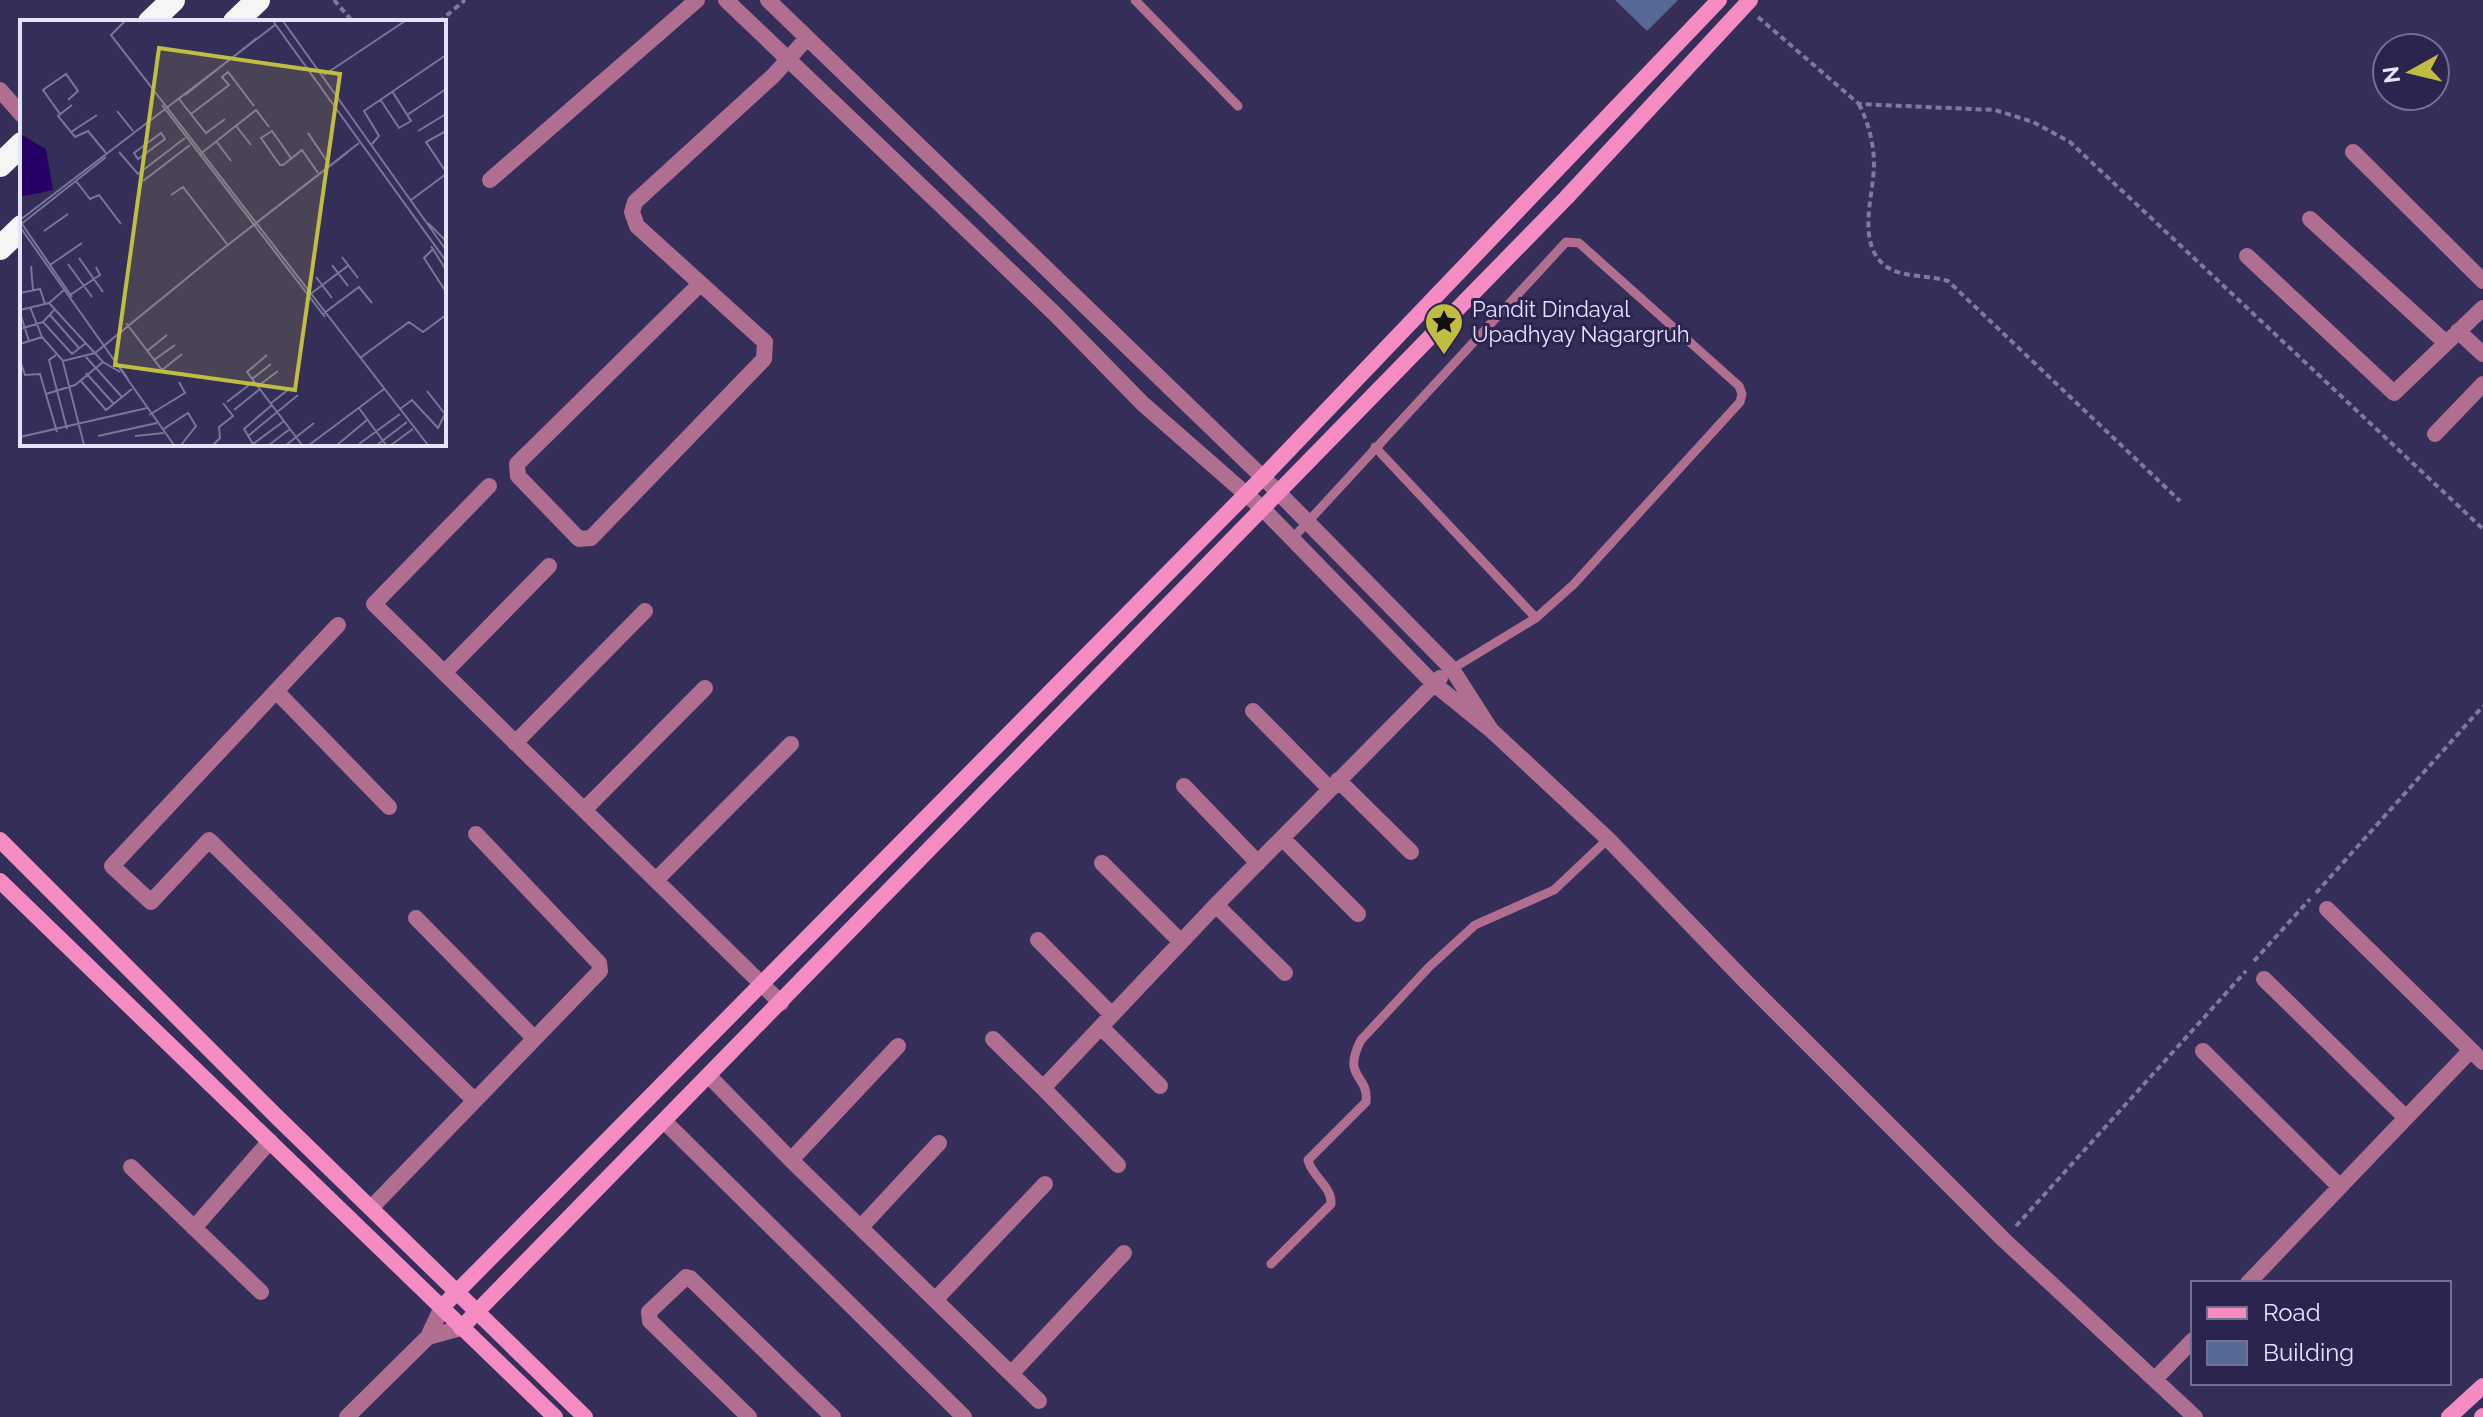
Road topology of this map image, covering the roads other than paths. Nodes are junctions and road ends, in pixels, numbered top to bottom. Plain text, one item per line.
1 (173, 0) edge
2 (258, 0) edge
3 (697, 0) edge
4 (726, 0) edge
5 (768, 0) edge
6 (1135, 0) edge
7 (1719, 0) edge
8 (1745, 2) edge
9 (152, 20) edge
10 (237, 20) edge
11 (807, 38) junction
12 (790, 59) junction
13 (0, 90) edge
14 (1238, 106) dead end
15 (20, 113) edge
16 (20, 146) edge
17 (2353, 152) dead end
18 (0, 165) edge
19 (490, 180) dead end
20 (2310, 219) dead end
21 (20, 229) edge
22 (0, 248) edge
23 (2247, 256) dead end
24 (2483, 281) edge
25 (700, 284) junction
26 (2483, 308) edge
27 (2452, 337) junction
28 (2483, 354) edge
29 (2483, 384) edge
30 (2435, 434) dead end
31 (1375, 447) junction
32 (1262, 478) junction
33 (489, 486) dead end
34 (1279, 493) junction
35 (1247, 494) junction
36 (1263, 509) junction
37 (1306, 521) junction
38 (1292, 539) junction
39 (549, 566) dead end
40 (645, 611) dead end
41 (1536, 618) junction
42 (338, 625) dead end
43 (1452, 669) junction
44 (444, 673) junction
45 (1433, 683) junction
46 (705, 688) dead end
47 (276, 691) junction
48 (1253, 711) dead end
49 (1491, 730) junction
50 (515, 743) junction
51 (791, 744) dead end
52 (1334, 785) junction
53 (1184, 786) dead end
54 (389, 807) dead end
55 (584, 810) junction
56 (476, 834) dead end
57 (1282, 838) junction
58 (1608, 839) junction
59 (0, 840) edge
60 (1411, 852) dead end
61 (1102, 863) dead end
62 (1258, 863) junction
63 (656, 880) junction
64 (0, 881) edge
65 (1216, 905) junction
66 (2327, 909) dead end
67 (1358, 914) dead end
68 (416, 918) dead end
69 (1038, 940) dead end
70 (1181, 942) junction
71 (1285, 973) dead end
72 (2264, 979) dead end
73 (762, 984) junction
74 (781, 1003) junction
75 (1106, 1021) junction
76 (534, 1038) junction
77 (993, 1039) dead end
78 (898, 1046) dead end
79 (2203, 1051) dead end
80 (2477, 1056) edge
81 (709, 1076) junction
82 (1160, 1086) dead end
83 (1043, 1088) junction
84 (473, 1099) junction
85 (2406, 1118) junction
86 (665, 1122) junction
87 (270, 1141) junction
88 (939, 1143) dead end
89 (791, 1160) junction
90 (1118, 1165) dead end
91 (131, 1167) dead end
92 (1045, 1184) dead end
93 (2340, 1187) junction
94 (371, 1208) junction
95 (861, 1227) junction
96 (194, 1228) junction
97 (1124, 1253) dead end
98 (1271, 1264) dead end
99 (2250, 1281) edge
100 (261, 1292) dead end
101 (456, 1292) junction
102 (935, 1300) junction
103 (442, 1307) junction
104 (477, 1312) junction
105 (461, 1328) junction
106 (428, 1337) junction
107 (2191, 1342) edge
108 (1011, 1374) junction
109 (2155, 1379) junction
110 (2483, 1386) edge
111 (1039, 1401) dead end
112 (347, 1417) edge
113 (555, 1417) edge
114 (585, 1417) edge
115 (749, 1417) edge
116 (833, 1417) edge
117 (964, 1417) edge
118 (2195, 1417) edge
119 (2449, 1417) edge

1 - 9 highway
2 - 10 highway
3 - 19 street
4 - 12 street
5 - 11 street
6 - 14 lane
7 - 32 street
8 - 34 street
11 - 12 street
11 - 32 street
12 - 25 street
12 - 35 street
13 - 15 street
16 - 18 highway
17 - 24 street
20 - 27 street
21 - 22 highway
23 - 27 street
25 - 25 street
26 - 27 street
27 - 28 street
29 - 30 street
31 - 37 lane
31 - 41 lane
31 - 41 lane
32 - 34 street
32 - 35 street
33 - 44 street
34 - 36 street
34 - 37 street
35 - 36 street
35 - 73 street
36 - 38 street
36 - 74 street
37 - 38 lane
37 - 43 street
38 - 45 street
39 - 44 street
40 - 50 street
41 - 43 lane
42 - 47 street
43 - 45 street
43 - 49 street
44 - 50 street
45 - 49 street
45 - 52 street
46 - 55 street
47 - 54 street
47 - 84 street
48 - 52 street
49 - 58 street
50 - 55 street
51 - 63 street
52 - 57 street
52 - 60 street
53 - 62 street
55 - 63 street
56 - 76 street
57 - 62 street
57 - 67 street
58 - 98 lane
58 - 109 street
59 - 94 street
61 - 70 street
62 - 65 street
63 - 73 street
64 - 87 street
65 - 70 street
65 - 71 street
66 - 80 street
68 - 76 street
69 - 75 street
70 - 75 street
72 - 85 street
73 - 74 street
73 - 101 street
74 - 81 street
75 - 82 street
75 - 83 street
76 - 84 street
77 - 83 street
78 - 89 street
79 - 93 street
80 - 85 street
81 - 86 street
81 - 89 street
83 - 90 street
84 - 94 street
85 - 93 street
86 - 104 street
86 - 117 street
87 - 96 street
87 - 103 street
88 - 95 street
89 - 95 street
91 - 96 street
92 - 102 street
93 - 99 street
94 - 101 street
95 - 102 street
96 - 100 street
97 - 108 street
101 - 103 street
101 - 104 street
102 - 108 street
103 - 105 street
103 - 106 street
104 - 105 street
104 - 114 street
105 - 106 street
105 - 113 street
106 - 112 street
107 - 109 street
108 - 111 street
109 - 118 street
110 - 119 street
115 - 116 street

